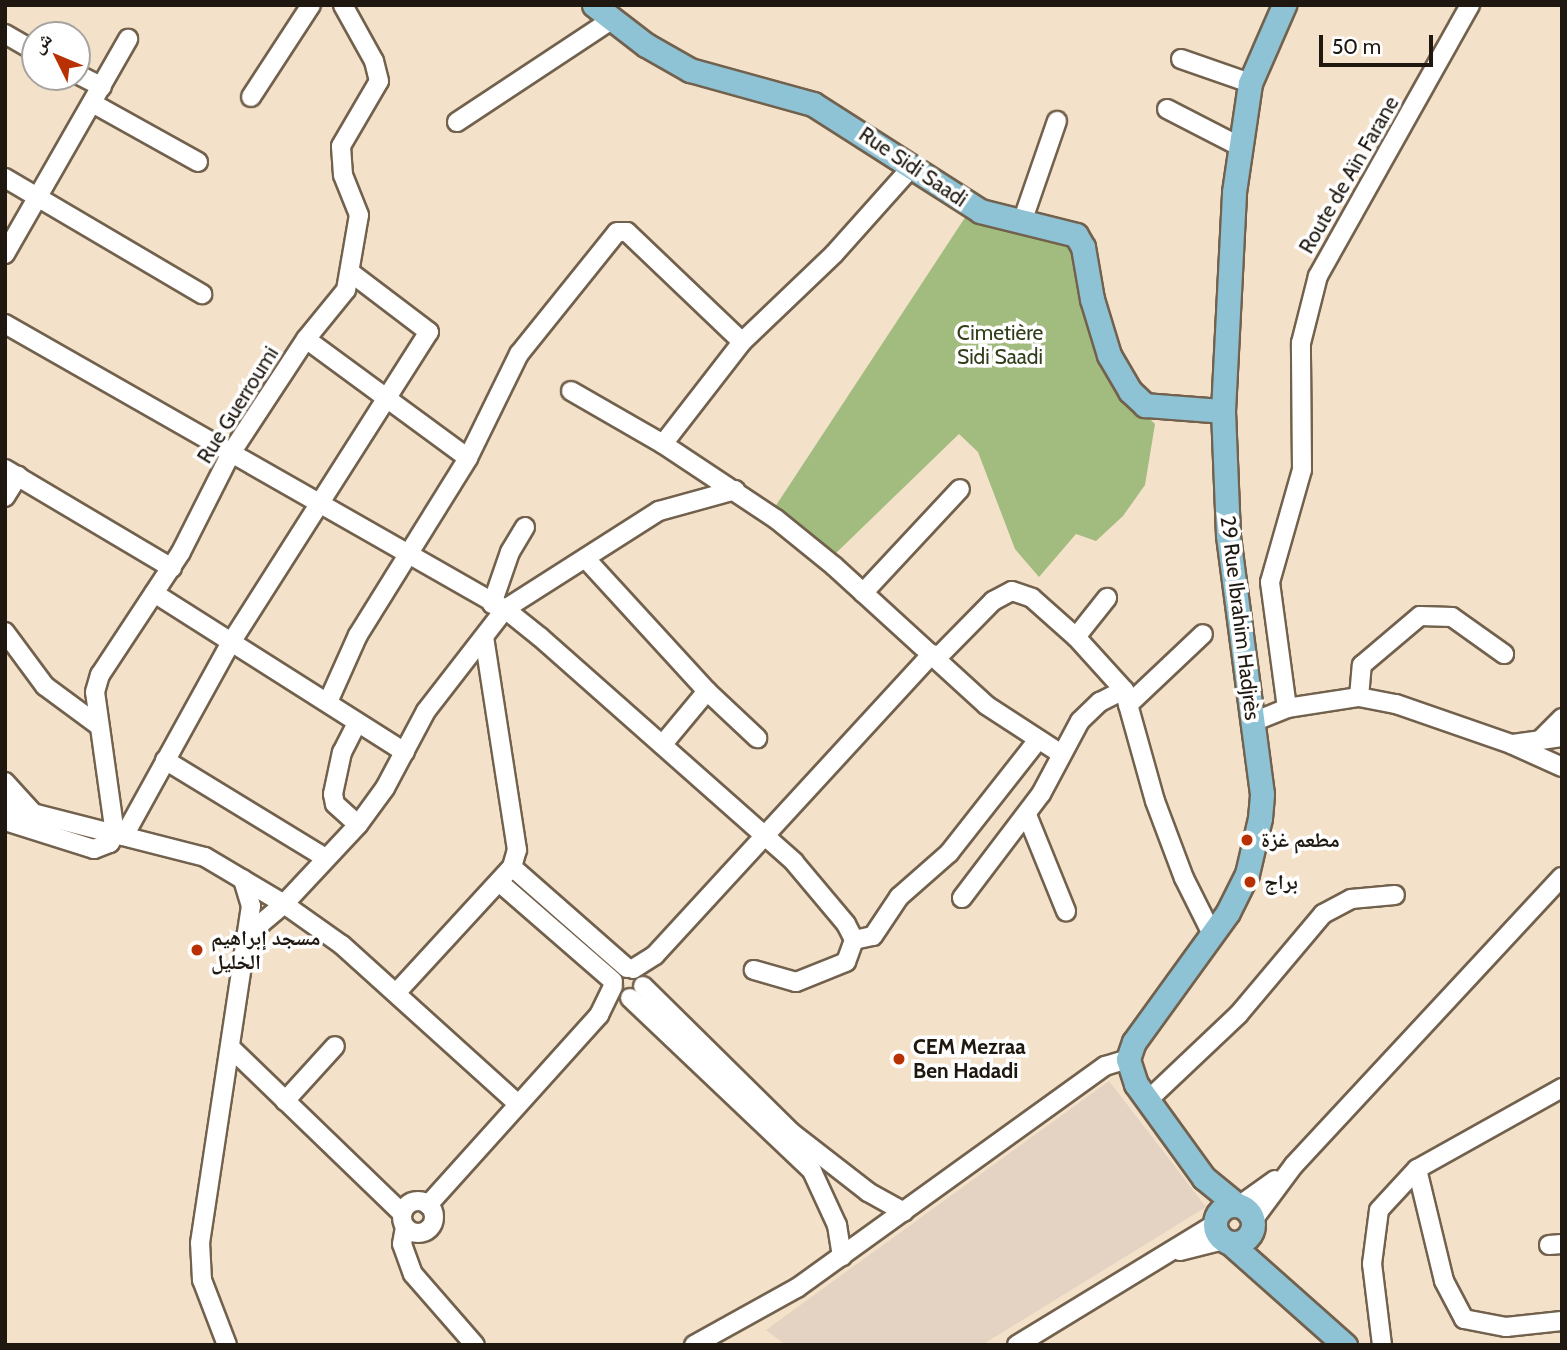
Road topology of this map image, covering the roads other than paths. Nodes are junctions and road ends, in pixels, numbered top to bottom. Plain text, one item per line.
1 (311, 5) edge
2 (343, 5) edge
3 (1284, 5) edge
4 (1469, 5) edge
5 (602, 13) edge
6 (5, 34) edge
7 (128, 39) dead end
8 (21, 43) edge
9 (1181, 59) dead end
10 (91, 82) edge
11 (1250, 83) junction
12 (102, 88) junction
13 (251, 97) dead end
14 (94, 104) junction
15 (1167, 109) dead end
16 (1057, 121) dead end
17 (457, 122) dead end
18 (1241, 147) junction
19 (198, 162) dead end
20 (910, 169) junction
21 (5, 178) edge
22 (38, 199) junction
23 (1022, 222) junction
24 (5, 254) edge
25 (350, 272) junction
26 (202, 294) dead end
27 (5, 324) edge
28 (306, 339) junction
29 (742, 342) junction
30 (571, 391) dead end
31 (385, 400) junction
32 (1223, 411) junction
33 (663, 444) junction
34 (232, 453) junction
35 (468, 458) junction
36 (12, 473) edge
37 (960, 489) dead end
38 (735, 490) junction
39 (5, 497) edge
40 (317, 505) junction
41 (525, 527) dead end
42 (408, 555) junction
43 (586, 559) junction
44 (172, 568) junction
45 (154, 593) junction
46 (863, 593) junction
47 (1107, 598) dead end
48 (499, 606) junction
49 (5, 632) edge
50 (1203, 634) dead end
51 (1076, 637) junction
52 (484, 638) junction
53 (230, 644) junction
54 (1504, 654) dead end
55 (934, 656) junction
56 (708, 691) junction
57 (1359, 696) junction
58 (1126, 698) junction
59 (328, 702) junction
60 (1287, 708) junction
61 (1562, 718) edge
62 (1253, 722) junction
63 (356, 725) junction
64 (99, 726) junction
65 (1562, 737) edge
66 (757, 738) dead end
67 (1540, 740) junction
68 (1037, 741) junction
69 (663, 744) junction
70 (1511, 744) junction
71 (405, 752) junction
72 (1059, 753) junction
73 (165, 760) junction
74 (1562, 767) edge
75 (5, 782) edge
76 (5, 807) edge
77 (34, 815) junction
78 (1027, 815) junction
79 (5, 821) edge
80 (358, 825) junction
81 (120, 835) junction
82 (766, 835) junction
83 (324, 857) junction
84 (512, 867) junction
85 (243, 877) junction
86 (1562, 877) edge
87 (499, 881) junction
88 (1395, 895) dead end
89 (962, 898) dead end
90 (284, 904) junction
91 (1066, 911) dead end
92 (246, 936) junction
93 (1213, 936) junction
94 (854, 940) junction
95 (754, 970) dead end
96 (628, 983) junction
97 (397, 992) junction
98 (335, 1046) dead end
99 (232, 1049) junction
100 (1128, 1059) junction
101 (1562, 1088) edge
102 (1148, 1100) junction
103 (285, 1101) junction
104 (518, 1104) junction
105 (1418, 1169) junction
106 (1204, 1178) junction
107 (428, 1205) junction
108 (904, 1212) junction
109 (1246, 1214) junction
110 (404, 1220) junction
111 (1221, 1231) junction
112 (842, 1257) junction
113 (1289, 1297) junction
114 (1562, 1321) edge
115 (227, 1345) edge
116 (475, 1345) edge
117 (694, 1345) edge
118 (1017, 1345) edge
119 (1345, 1345) edge
120 (1382, 1345) edge

1 - 13 street
2 - 25 street, Rue Guerroumi
3 - 11 main road, 29 Rue Ibrahim Hadjrès
4 - 60 street, Route de Aïn Farane
5 - 17 street
5 - 20 main road, Rue Sidi Saadi
6 - 8 street
7 - 12 street
9 - 11 street
10 - 12 street
11 - 18 main road, 29 Rue Ibrahim Hadjrès
12 - 14 street
14 - 19 street
14 - 22 street
15 - 18 street
16 - 23 street
18 - 32 main road, 29 Rue Ibrahim Hadjrès
20 - 23 main road, Rue Sidi Saadi
20 - 29 street
21 - 22 street
22 - 24 street
22 - 26 street
23 - 32 main road, Rue Sidi Saadi
25 - 28 street, Rue Guerroumi
25 - 31 street
27 - 34 street
28 - 31 street
28 - 34 street, Rue Guerroumi
29 - 33 street
29 - 35 street
30 - 33 street
31 - 35 street
31 - 40 street
32 - 62 main road, 29 Rue Ibrahim Hadjrès
33 - 38 street
34 - 40 street
34 - 44 street, Rue Guerroumi
35 - 42 street
36 - 39 street
36 - 44 street
37 - 46 street
38 - 43 street
38 - 46 street
40 - 42 street
40 - 53 street
41 - 48 street
42 - 48 street
42 - 59 street
43 - 48 street
43 - 56 street
44 - 45 street, Rue Guerroumi
45 - 53 street
45 - 64 street, Rue Guerroumi
46 - 55 street
47 - 51 street
48 - 52 street
48 - 69 street
49 - 64 street
50 - 58 street
51 - 55 street
51 - 58 street
52 - 71 street
52 - 84 street
53 - 59 street
53 - 73 street
54 - 57 street
55 - 68 street
55 - 82 street
56 - 66 street
56 - 69 street
57 - 60 street
57 - 70 street
58 - 72 street
58 - 93 street
59 - 63 street
60 - 62 street
61 - 67 street
62 - 93 main road, 29 Rue Ibrahim Hadjrès
63 - 71 street
63 - 80 street
64 - 81 street, Rue Guerroumi
65 - 67 street
67 - 70 street
68 - 72 street
68 - 94 street
69 - 82 street
70 - 74 street
71 - 80 street
72 - 78 street
73 - 81 street
73 - 83 street
75 - 77 street
76 - 77 street
77 - 81 street
78 - 89 street
78 - 91 street
79 - 81 street
80 - 83 street
81 - 85 street
82 - 94 street
82 - 96 street
83 - 90 street
84 - 87 street
84 - 96 street
85 - 90 street
85 - 92 street
86 - 109 street
87 - 96 street
87 - 97 street
88 - 102 street
90 - 92 street
90 - 97 street
92 - 99 street
93 - 100 main road, 29 Rue Ibrahim Hadjrès
94 - 95 street
96 - 104 street
96 - 108 street
96 - 112 street
97 - 104 street
98 - 103 street
99 - 103 street
99 - 115 street
100 - 102 main road
100 - 108 street
101 - 105 street
102 - 106 main road
103 - 110 street
104 - 107 street
105 - 114 street
105 - 120 street
106 - 109 main road
106 - 111 main road
107 - 110 street
107 - 110 street
108 - 112 street
109 - 111 main road
109 - 111 main road
109 - 113 main road
110 - 116 street
111 - 113 main road
111 - 118 street
112 - 117 street
113 - 119 main road

